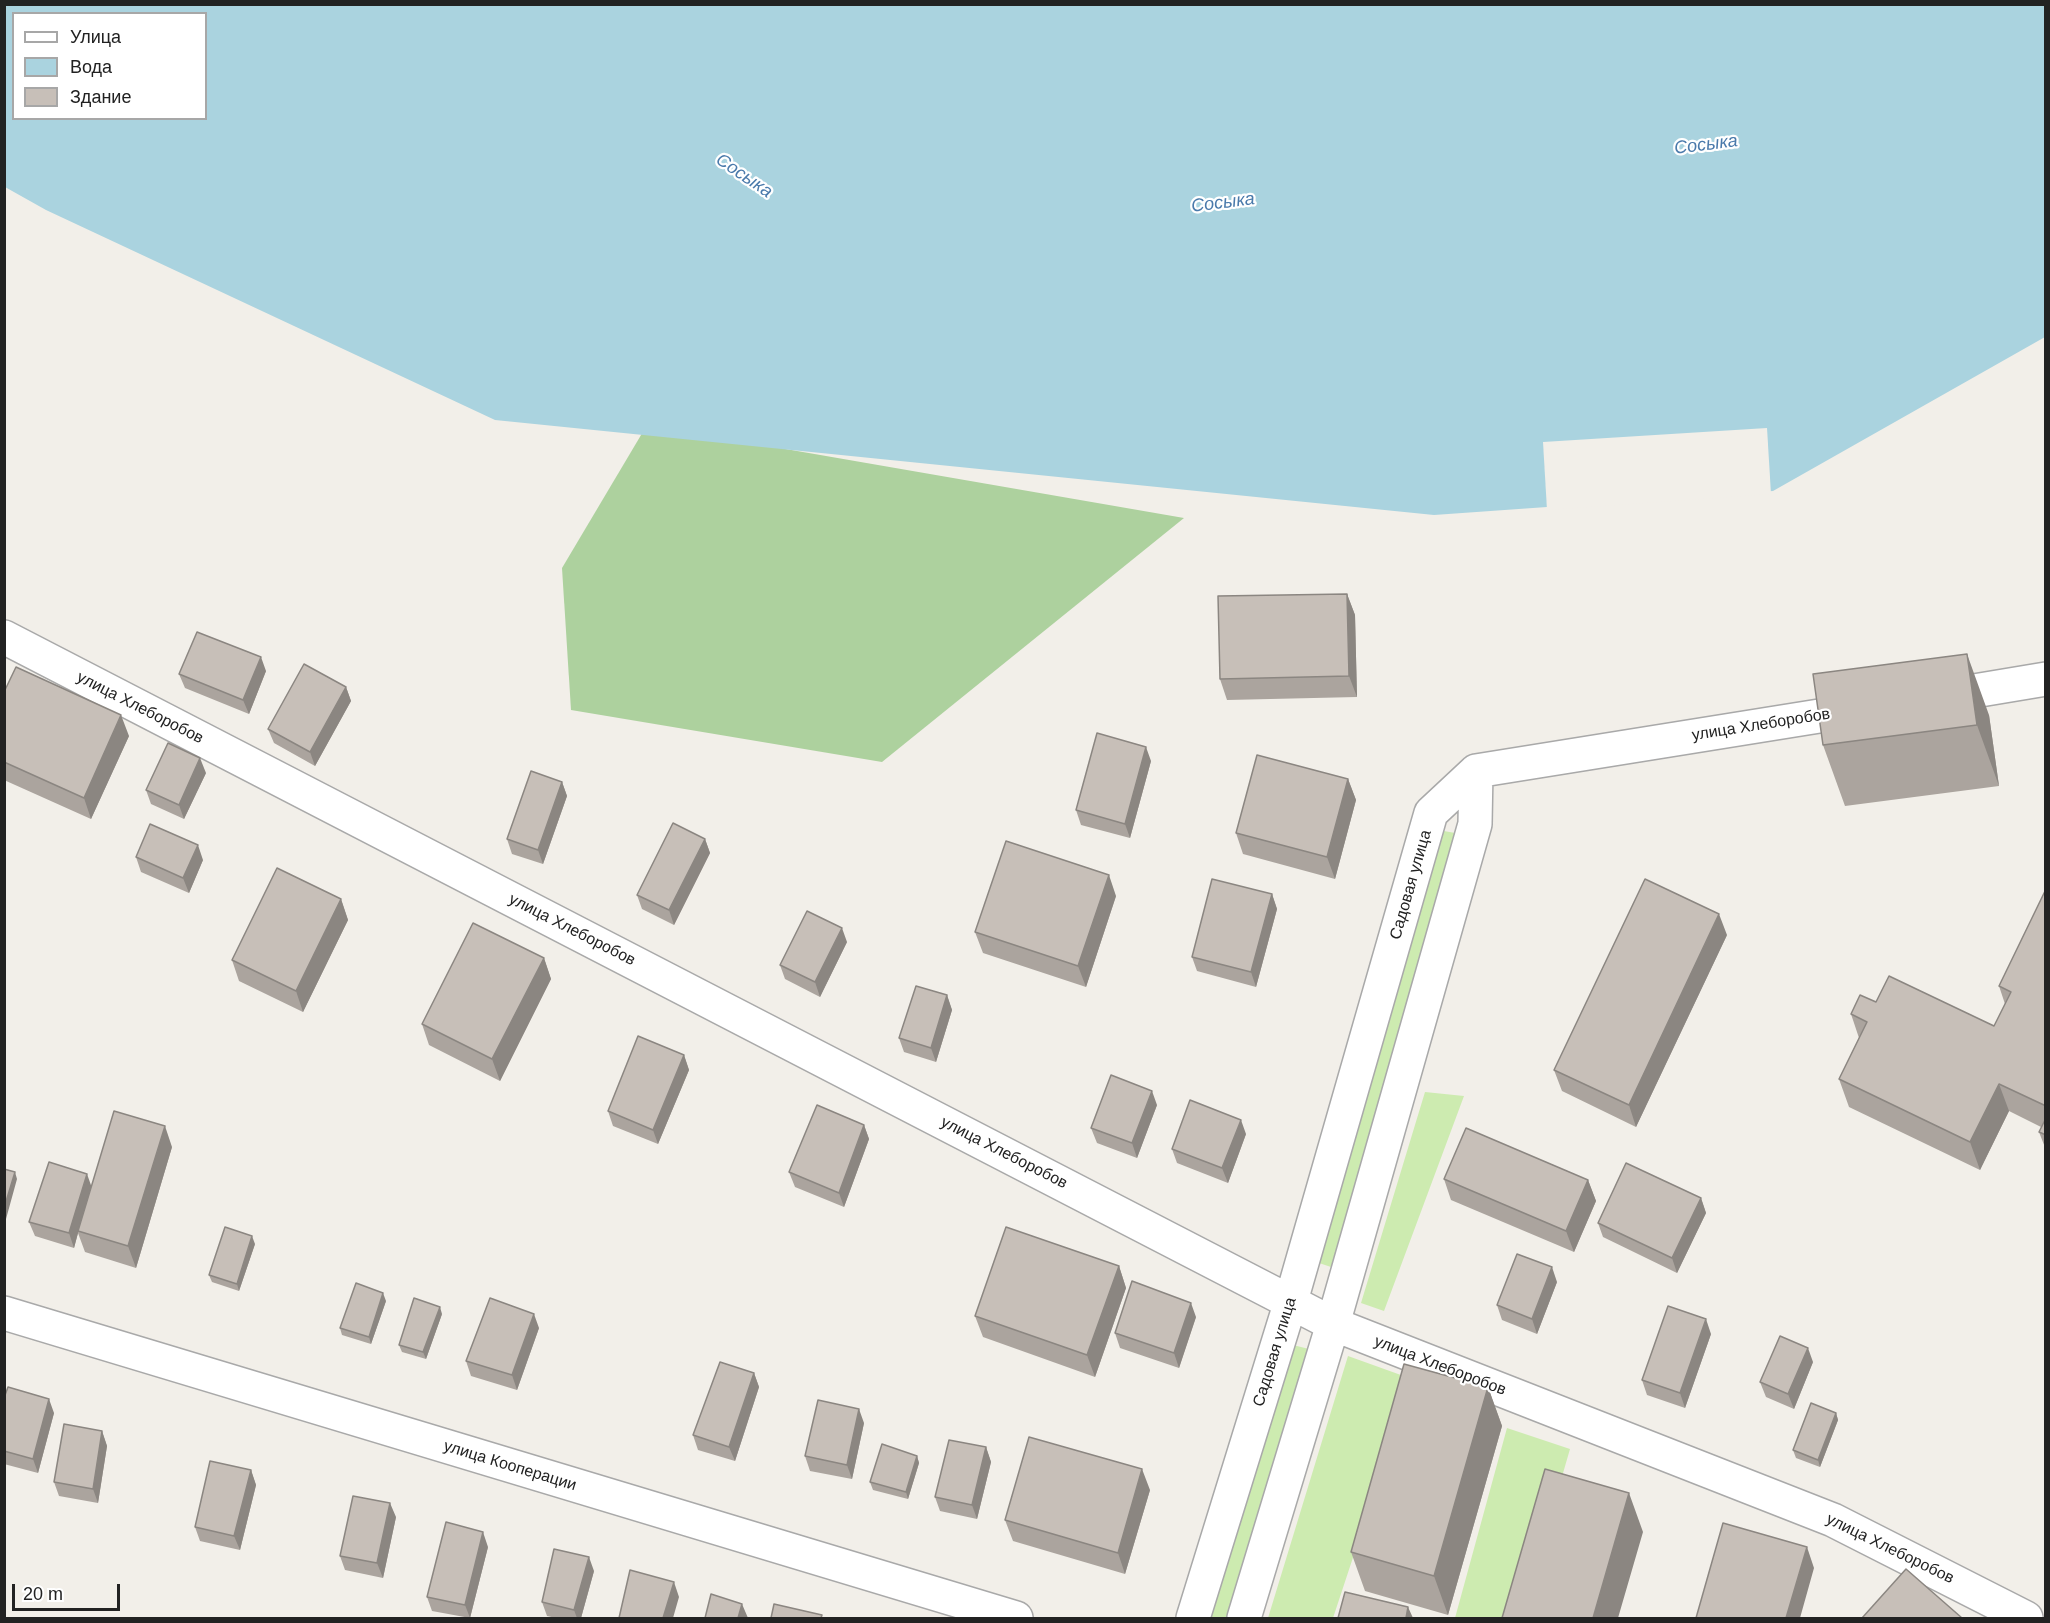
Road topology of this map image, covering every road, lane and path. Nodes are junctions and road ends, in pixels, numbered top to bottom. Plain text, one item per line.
1 (4, 637) edge
2 (2046, 680) edge
3 (1476, 771) junction
4 (1291, 1301) junction
5 (4, 1313) edge
6 (1333, 1324) junction
7 (1016, 1618) edge
8 (1193, 1618) edge
9 (1244, 1618) edge
10 (2026, 1618) edge

1 - 4 street, улица Хлеборобов
2 - 3 street, улица Хлеборобов
3 - 4 street, Садовая улица
3 - 6 street
4 - 6 street, улица Хлеборобов
4 - 8 street, Садовая улица
5 - 7 street, улица Кооперации
6 - 9 street
6 - 10 street, улица Хлеборобов

